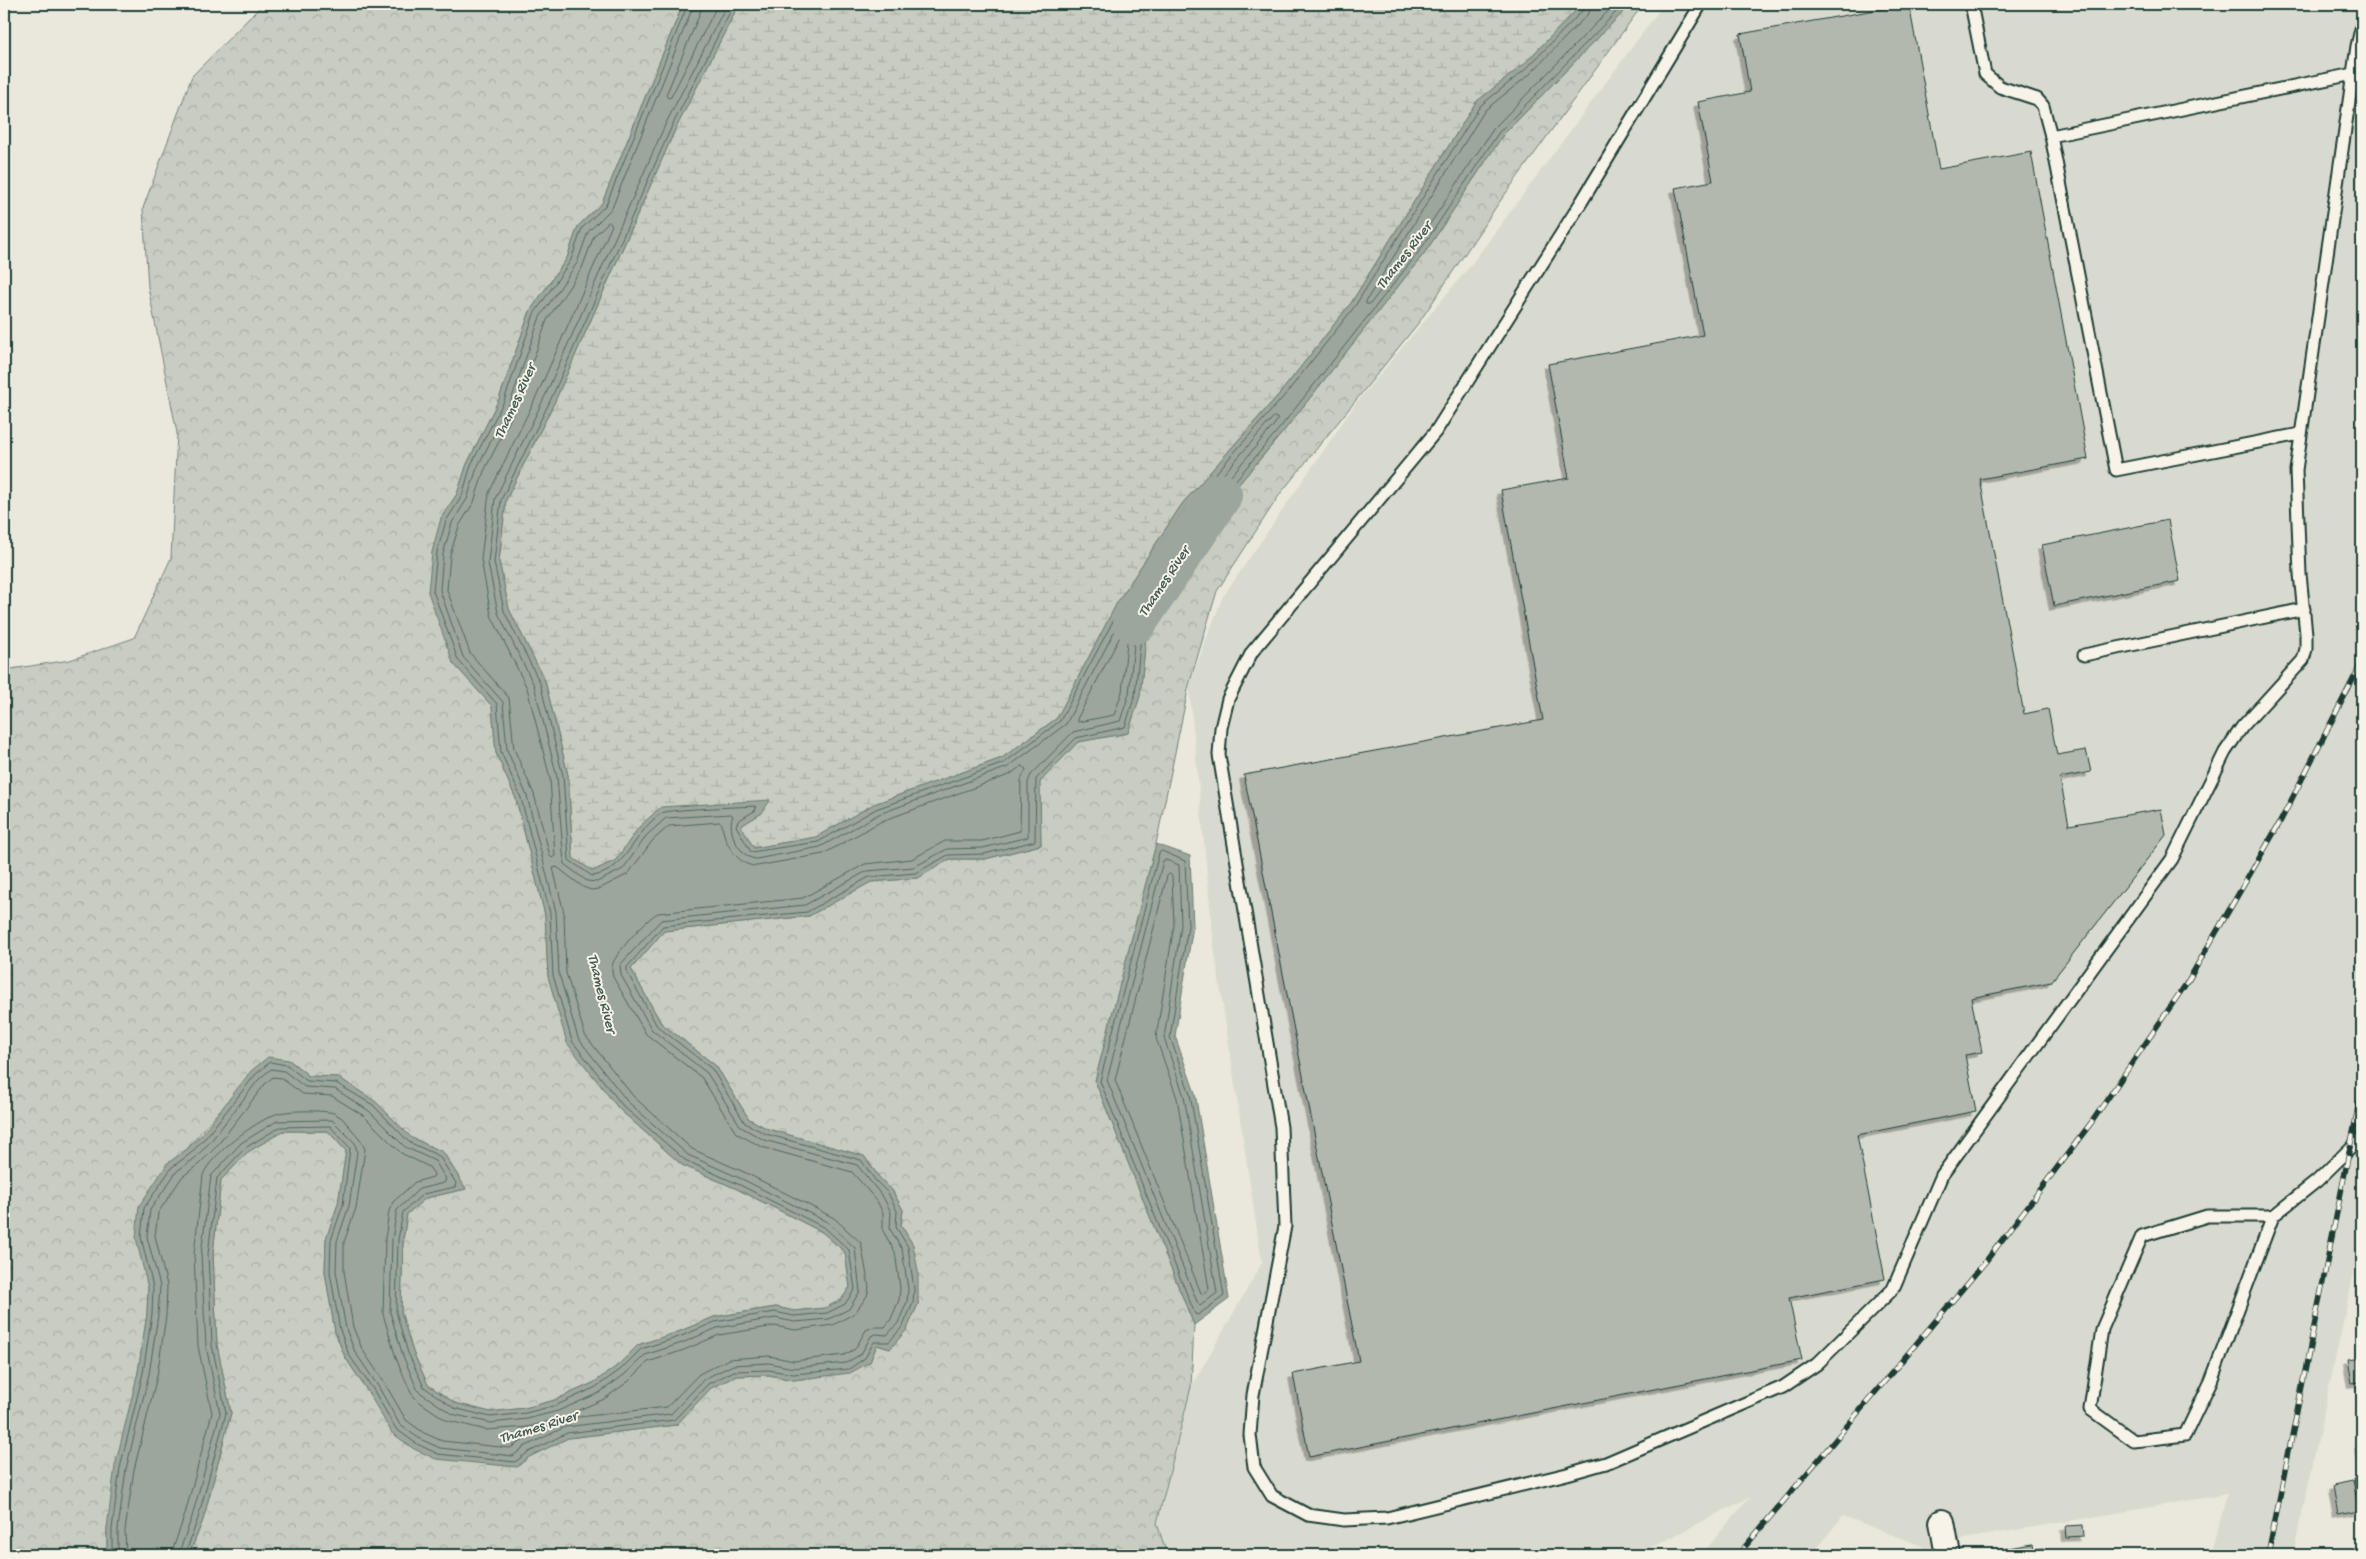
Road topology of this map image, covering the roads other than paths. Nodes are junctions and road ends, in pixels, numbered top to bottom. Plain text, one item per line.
1 (1701, 4) edge
2 (1971, 4) edge
3 (2362, 25) edge
4 (2353, 74) junction
5 (2051, 136) junction
6 (2300, 434) junction
7 (2304, 609) junction
8 (2084, 655) dead end
9 (2362, 1137) edge
10 (2273, 1216) junction
11 (1942, 1522) dead end
12 (1948, 1555) edge

1 - 7 lane
2 - 5 lane
3 - 4 lane
4 - 5 lane
4 - 6 lane
5 - 6 lane
6 - 7 lane
7 - 8 lane
9 - 10 lane
10 - 10 lane
11 - 12 street

